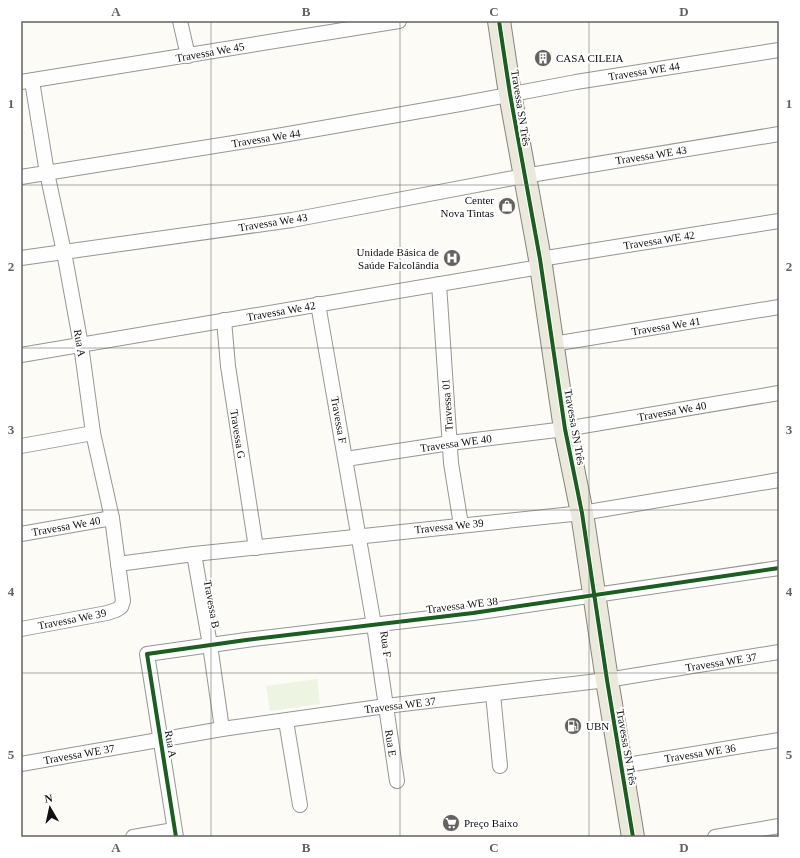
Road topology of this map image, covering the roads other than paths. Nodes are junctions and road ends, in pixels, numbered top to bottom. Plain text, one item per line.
1 (180, 21) edge
2 (399, 21) edge
3 (499, 21) edge
4 (779, 50) edge
5 (188, 56) junction
6 (27, 82) edge
7 (510, 94) junction
8 (779, 134) edge
9 (47, 173) junction
10 (524, 176) junction
11 (21, 178) edge
12 (779, 221) edge
13 (64, 252) junction
14 (21, 258) edge
15 (540, 263) junction
16 (439, 284) junction
17 (318, 304) junction
18 (779, 307) edge
19 (224, 320) junction
20 (553, 344) junction
21 (81, 345) junction
22 (21, 355) edge
23 (779, 393) edge
24 (566, 429) junction
25 (93, 433) junction
26 (450, 443) junction
27 (21, 446) edge
28 (346, 459) junction
29 (779, 480) edge
30 (582, 513) junction
31 (112, 518) junction
32 (461, 525) junction
33 (21, 534) edge
34 (358, 536) junction
35 (256, 548) junction
36 (194, 554) junction
37 (118, 564) junction
38 (779, 568) edge
39 (595, 596) junction
40 (121, 606) joint
41 (374, 625) junction
42 (21, 629) edge
43 (210, 645) junction
44 (779, 652) edge
45 (147, 654) joint
46 (607, 680) junction
47 (493, 694) junction
48 (386, 706) junction
49 (286, 721) junction
50 (222, 730) junction
51 (161, 740) junction
52 (779, 740) edge
53 (21, 764) edge
54 (500, 766) dead end
55 (621, 766) junction
56 (397, 780) dead end
57 (300, 805) dead end
58 (779, 826) edge
59 (175, 833) edge
60 (133, 837) edge
61 (633, 837) edge
62 (715, 837) edge

1 - 5 street
2 - 5 street, Travessa We 45
3 - 7 main road, Travessa SN Três
4 - 7 street, Travessa WE 44
5 - 6 street, Travessa We 45
6 - 9 street, Rua A
7 - 9 street, Travessa We 44
7 - 10 main road, Travessa SN Três
8 - 10 street, Travessa WE 43
9 - 11 street, Travessa We 44
9 - 13 street, Rua A
10 - 13 street, Travessa We 43
10 - 15 main road, Travessa SN Três
12 - 15 street, Travessa WE 42
13 - 14 street, Travessa We 43
13 - 21 street, Rua A
15 - 16 street, Travessa We 42
15 - 20 main road, Travessa SN Três
16 - 17 street, Travessa We 42
16 - 26 street, Travessa 01
17 - 19 street, Travessa We 42
17 - 28 street, Travessa F
18 - 20 street, Travessa We 41
19 - 21 street, Travessa We 42
19 - 35 street, Travessa G
20 - 24 main road, Travessa SN Três
21 - 22 street, Travessa We 42
21 - 25 street, Rua A
23 - 24 street, Travessa We 40
24 - 26 street, Travessa WE 40
24 - 30 main road, Travessa SN Três
25 - 27 street
25 - 31 street, Rua A
26 - 28 street, Travessa WE 40
26 - 32 street, Travessa 01
28 - 34 street, Travessa F
29 - 30 street, Travessa We 39
30 - 32 street, Travessa We 39
30 - 39 main road, Travessa SN Três
31 - 33 street, Travessa We 40
31 - 37 street, Rua A
32 - 34 street, Travessa We 39
34 - 35 street, Travessa We 39
34 - 41 street, Rua F
35 - 36 street, Travessa We 39
36 - 37 street, Travessa We 39
36 - 43 street, Travessa B
37 - 40 street, Rua A
38 - 39 street, Travessa WE 38
39 - 41 street, Travessa WE 38
39 - 46 main road, Travessa SN Três
40 - 42 street, Travessa We 39
41 - 43 street, Travessa WE 38
41 - 48 street, Rua F
43 - 45 street, Travessa WE 38
43 - 50 street, Travessa B
44 - 46 street, Travessa WE 37
45 - 51 street, Rua A
46 - 47 street, Travessa WE 37
46 - 55 main road, Travessa SN Três
47 - 48 street, Travessa WE 37
47 - 54 street
48 - 49 street, Travessa WE 37
48 - 56 street, Rua E
49 - 50 street, Travessa WE 37
49 - 57 street
50 - 51 street, Travessa WE 37
51 - 53 street, Travessa WE 37
51 - 59 street, Rua A
52 - 55 street, Travessa WE 36
55 - 61 main road, Travessa SN Três
58 - 62 street
59 - 60 street

